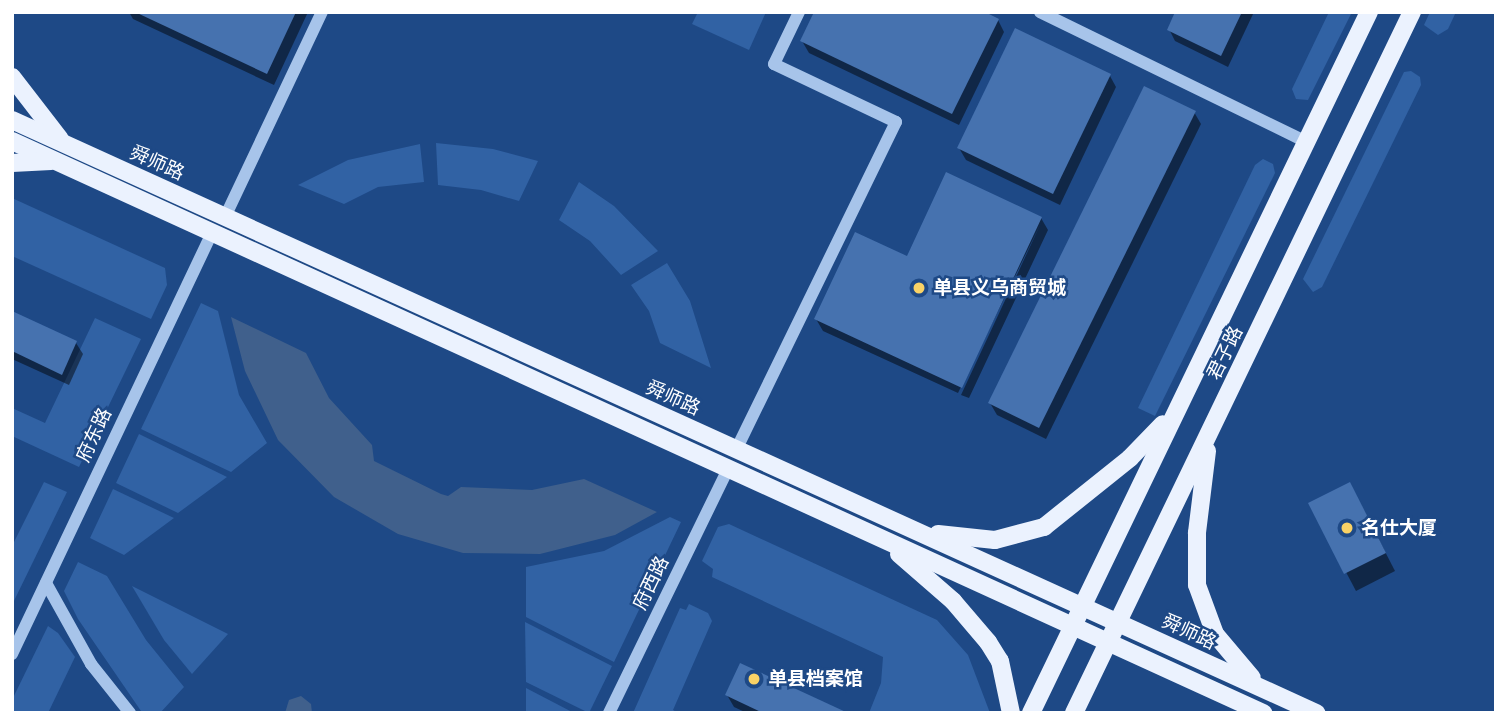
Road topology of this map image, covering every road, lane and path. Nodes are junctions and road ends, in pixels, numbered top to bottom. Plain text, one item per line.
1 (322, 12) edge
2 (799, 12) edge
3 (1040, 12) edge
4 (1369, 12) edge
5 (1412, 12) edge
6 (12, 77) edge
7 (12, 120) edge
8 (12, 141) edge
9 (1306, 142) junction
10 (64, 144) junction
11 (56, 161) junction
12 (12, 163) edge
13 (225, 217) junction
14 (212, 233) junction
15 (1177, 408) junction
16 (1213, 426) junction
17 (736, 450) junction
18 (728, 469) junction
19 (904, 525) junction
20 (870, 534) junction
21 (46, 583) junction
22 (1081, 605) junction
23 (1118, 622) junction
24 (1072, 625) junction
25 (1108, 642) junction
26 (12, 654) edge
27 (1295, 703) junction
28 (130, 713) edge
29 (609, 713) edge
30 (1011, 713) edge
31 (1031, 713) edge
32 (1074, 713) edge
33 (1263, 713) edge
34 (1316, 713) edge

1 - 13 street
2 - 17 street
3 - 9 street
4 - 9 main road, 君子路
5 - 16 main road, 君子路
6 - 10 main road
7 - 10 main road, 舜师路
8 - 11 main road
9 - 15 main road, 君子路
10 - 13 main road, 舜师路
11 - 12 main road
11 - 14 main road
13 - 17 main road, 舜师路
14 - 18 main road
14 - 21 street, 府东路
15 - 19 main road
15 - 22 main road, 君子路
16 - 23 main road, 君子路
16 - 27 main road
17 - 19 main road, 舜师路
18 - 20 main road
18 - 29 street, 府西路
19 - 22 main road, 舜师路
20 - 24 main road
20 - 30 main road
21 - 26 street, 府东路
21 - 28 street
22 - 23 main road, 舜师路
22 - 24 main road, 君子路
23 - 25 main road, 君子路
23 - 27 main road, 舜师路
24 - 25 main road
24 - 31 main road, 君子路
25 - 32 main road, 君子路
25 - 33 main road
27 - 34 main road, 舜师路

